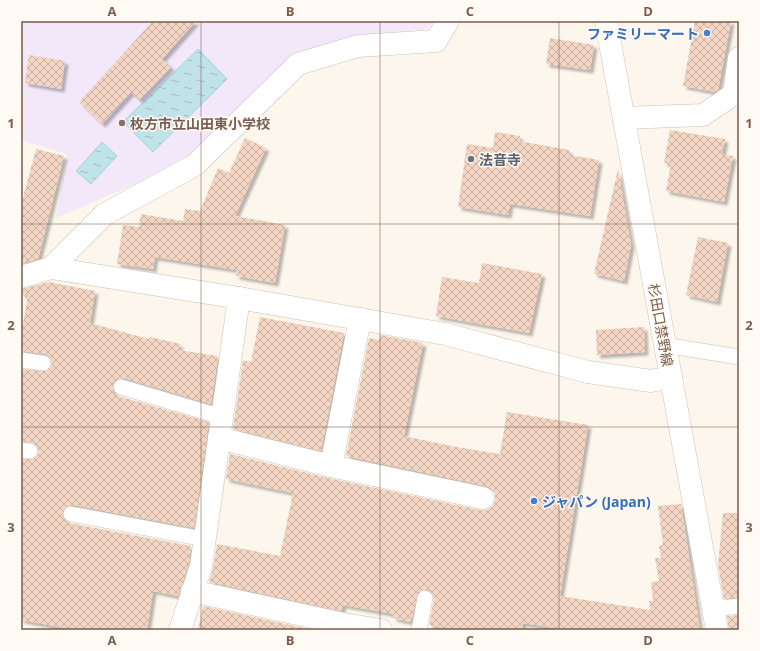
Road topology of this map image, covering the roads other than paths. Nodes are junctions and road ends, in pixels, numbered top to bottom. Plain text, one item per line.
1 (448, 21) edge
2 (606, 21) edge
3 (739, 58) edge
4 (736, 95) edge
5 (624, 118) junction
6 (51, 268) junction
7 (21, 277) edge
8 (239, 298) junction
9 (360, 319) junction
10 (664, 344) junction
11 (739, 357) edge
12 (21, 360) edge
13 (43, 363) dead end
14 (670, 377) junction
15 (121, 388) dead end
16 (222, 417) junction
17 (219, 438) junction
18 (331, 466) junction
19 (483, 498) dead end
20 (71, 514) dead end
21 (204, 539) junction
22 (192, 591) junction
23 (425, 598) dead end
24 (739, 606) edge
25 (713, 609) junction
26 (343, 627) edge
27 (180, 630) edge
28 (381, 630) edge
29 (419, 630) edge
30 (717, 630) edge

1 - 6 street
2 - 5 street, 杉田口禁野線
3 - 4 street
4 - 5 street
5 - 10 street, 杉田口禁野線
6 - 7 street
6 - 8 street
8 - 9 street
8 - 16 street
9 - 14 street
9 - 18 street
10 - 11 lane
10 - 14 street, 杉田口禁野線
12 - 13 lane
14 - 25 street, 杉田口禁野線
15 - 16 lane
16 - 17 street
17 - 18 street
17 - 21 street
18 - 19 street
20 - 21 lane
21 - 22 street
22 - 26 street
22 - 27 street
23 - 29 lane
24 - 25 lane
25 - 30 street, 杉田口禁野線
26 - 28 street

